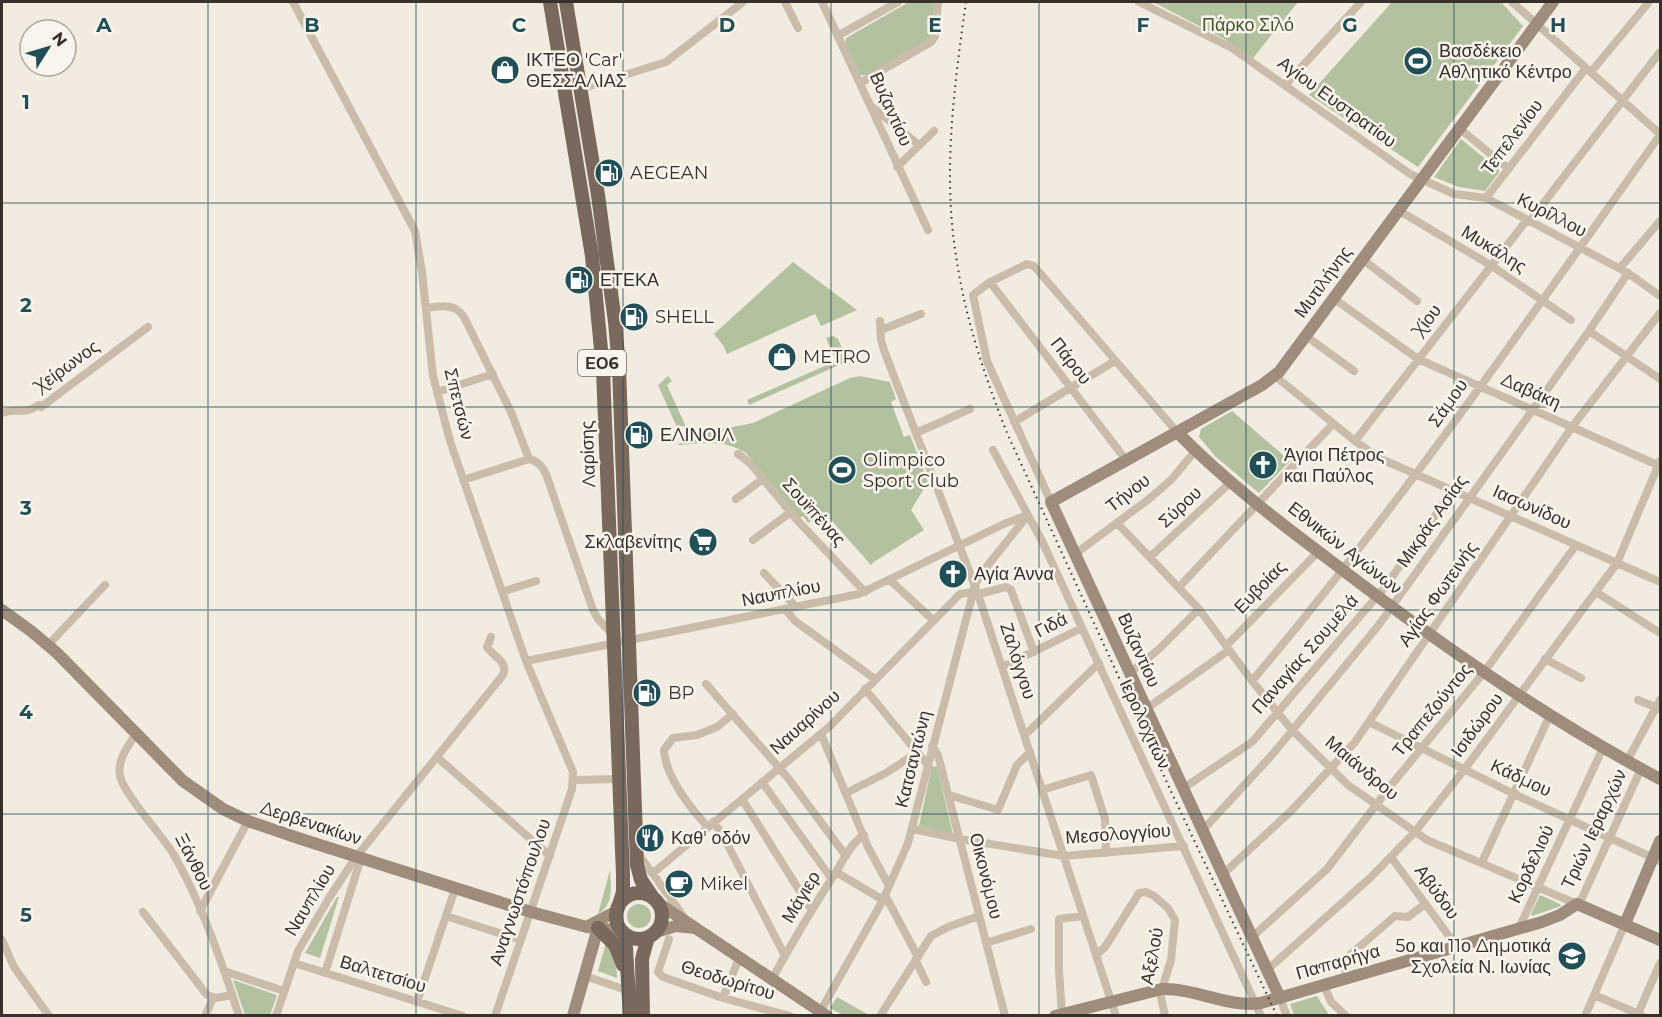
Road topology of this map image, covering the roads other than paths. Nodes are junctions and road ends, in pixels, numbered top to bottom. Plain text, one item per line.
1 (293, 2) edge
2 (550, 2) edge
3 (566, 2) edge
4 (743, 2) edge
5 (785, 2) edge
6 (822, 2) edge
7 (898, 2) edge
8 (938, 2) edge
9 (1139, 2) edge
10 (1358, 2) edge
11 (1512, 2) edge
12 (1553, 2) edge
13 (1649, 2) edge
14 (1536, 25) junction
15 (798, 28) dead end
16 (839, 35) junction
17 (1660, 52) edge
18 (1588, 70) junction
19 (860, 83) junction
20 (1285, 85) junction
21 (580, 89) junction
22 (1622, 99) junction
23 (868, 103) junction
24 (1459, 128) junction
25 (934, 131) dead end
26 (1660, 134) edge
27 (919, 145) junction
28 (897, 167) junction
29 (1509, 169) junction
30 (1421, 180) junction
31 (1486, 198) junction
32 (1398, 210) junction
33 (1660, 220) edge
34 (1528, 222) junction
35 (928, 230) dead end
36 (1580, 248) junction
37 (1362, 259) junction
38 (1492, 266) junction
39 (1624, 270) junction
40 (990, 282) junction
41 (1660, 296) edge
42 (1334, 298) junction
43 (1542, 300) junction
44 (1417, 301) dead end
45 (426, 308) junction
46 (921, 314) dead end
47 (1660, 314) edge
48 (1571, 320) dead end
49 (148, 327) dead end
50 (1589, 332) junction
51 (1306, 336) junction
52 (1625, 357) junction
53 (1418, 359) junction
54 (1114, 361) junction
55 (1354, 372) dead end
56 (493, 374) junction
57 (1275, 376) junction
58 (1660, 379) edge
59 (1480, 386) junction
60 (1072, 388) junction
61 (437, 393) junction
62 (970, 409) dead end
63 (1532, 409) junction
64 (2, 413) edge
65 (1014, 422) junction
66 (1333, 424) junction
67 (1572, 427) junction
68 (1177, 432) junction
69 (916, 433) junction
70 (1355, 441) junction
71 (993, 450) dead end
72 (1195, 451) junction
73 (738, 454) dead end
74 (529, 459) junction
75 (1125, 460) junction
76 (1660, 464) edge
77 (1417, 475) junction
78 (763, 479) junction
79 (463, 480) junction
80 (1232, 481) junction
81 (1453, 490) junction
82 (1469, 498) junction
83 (736, 499) dead end
84 (1051, 502) junction
85 (1258, 503) junction
86 (790, 512) junction
87 (1029, 515) junction
88 (1512, 516) junction
89 (1117, 523) junction
90 (753, 540) dead end
91 (1576, 545) junction
92 (960, 546) junction
93 (1318, 552) junction
94 (1075, 554) junction
95 (1150, 557) junction
96 (1617, 563) junction
97 (1343, 570) junction
98 (764, 573) dead end
99 (890, 580) junction
100 (536, 581) dead end
101 (1660, 582) edge
102 (105, 585) dead end
103 (1179, 587) junction
104 (975, 590) junction
105 (502, 592) junction
106 (865, 592) junction
107 (1596, 592) junction
108 (1377, 596) junction
109 (796, 607) junction
110 (1392, 607) junction
111 (785, 609) junction
112 (1199, 609) junction
113 (2, 610) edge
114 (933, 620) junction
115 (1082, 628) junction
116 (1660, 633) edge
117 (1430, 634) junction
118 (491, 637) dead end
119 (613, 638) junction
120 (629, 639) junction
121 (48, 645) junction
122 (1227, 648) junction
123 (1034, 652) junction
124 (1545, 659) junction
125 (526, 661) junction
126 (1099, 663) junction
127 (1002, 667) junction
128 (1485, 671) junction
129 (1130, 673) junction
130 (1581, 678) dead end
131 (875, 679) junction
132 (1252, 681) junction
133 (706, 684) dead end
134 (865, 689) junction
135 (1519, 694) junction
136 (1638, 700) dead end
137 (1659, 705) edge
138 (1146, 709) junction
139 (1276, 712) junction
140 (733, 714) junction
141 (1550, 715) junction
142 (1369, 722) junction
143 (1292, 730) junction
144 (136, 734) junction
145 (821, 734) junction
146 (1025, 735) junction
147 (932, 746) junction
148 (1603, 748) junction
149 (1421, 749) junction
150 (918, 752) junction
151 (1030, 752) junction
152 (438, 758) junction
153 (1627, 761) junction
154 (927, 764) junction
155 (779, 768) junction
156 (1332, 769) junction
157 (1641, 769) junction
158 (1464, 770) junction
159 (619, 779) junction
160 (1660, 779) edge
161 (574, 780) junction
162 (762, 782) junction
163 (1182, 789) junction
164 (1042, 790) junction
165 (846, 793) junction
166 (1514, 794) junction
167 (949, 795) junction
168 (742, 799) junction
169 (1376, 805) junction
170 (1570, 820) junction
171 (248, 821) junction
172 (711, 825) junction
173 (913, 829) junction
174 (1202, 831) junction
175 (1414, 833) junction
176 (864, 835) junction
177 (1610, 838) junction
178 (960, 839) junction
179 (1660, 841) edge
180 (1184, 846) junction
181 (637, 850) junction
182 (1106, 853) junction
183 (846, 855) junction
184 (550, 856) junction
185 (1064, 856) junction
186 (1391, 857) junction
187 (358, 858) junction
188 (1657, 859) edge
189 (1482, 862) junction
190 (652, 873) junction
191 (833, 875) junction
192 (1222, 875) junction
193 (1539, 887) junction
194 (455, 889) junction
195 (886, 894) junction
196 (654, 899) junction
197 (1425, 904) junction
198 (1577, 904) junction
199 (617, 909) junction
200 (811, 909) junction
201 (200, 910) junction
202 (143, 912) dead end
203 (531, 912) junction
204 (446, 916) junction
205 (979, 916) junction
206 (1083, 916) junction
207 (686, 920) junction
208 (1625, 924) junction
209 (593, 927) junction
210 (699, 928) junction
211 (1519, 928) junction
212 (1031, 930) dead end
213 (622, 932) junction
214 (652, 934) junction
215 (1251, 938) junction
216 (669, 939) dead end
217 (2, 940) edge
218 (521, 940) junction
219 (1660, 940) edge
220 (986, 943) junction
221 (1457, 947) junction
222 (1096, 955) junction
223 (740, 956) junction
224 (785, 956) junction
225 (917, 959) junction
226 (294, 963) junction
227 (1660, 963) edge
228 (1267, 970) junction
229 (224, 971) junction
230 (325, 973) junction
231 (585, 976) junction
232 (1347, 978) junction
233 (772, 979) junction
234 (926, 982) dead end
235 (1324, 985) junction
236 (1162, 989) junction
237 (284, 991) junction
238 (629, 991) junction
239 (232, 995) junction
240 (1594, 995) junction
241 (213, 998) junction
242 (723, 998) junction
243 (1280, 998) junction
244 (1110, 1001) junction
245 (417, 1002) junction
246 (1259, 1010) edge
247 (822, 1014) edge
248 (1058, 1015) edge
249 (1639, 1015) edge
250 (49, 1016) edge
251 (205, 1016) edge
252 (239, 1016) edge
253 (276, 1016) edge
254 (463, 1016) edge
255 (495, 1016) edge
256 (573, 1016) edge
257 (630, 1016) edge
258 (643, 1016) edge
259 (790, 1016) edge
260 (880, 1016) edge
261 (1005, 1016) edge
262 (1116, 1016) edge
263 (1165, 1016) edge
264 (1287, 1016) edge
265 (1346, 1016) edge
266 (1585, 1016) edge

1 - 45 street, Σπετσών
2 - 119 main road, Λαρίσης / ΕΟ6
3 - 21 main road, Λαρίσης / ΕΟ6
4 - 21 street
5 - 15 street
6 - 16 street, Βυζαντίου
7 - 16 street
8 - 19 street
9 - 20 street, Αγίου Ευστρατίου
10 - 20 street
11 - 14 street
12 - 14 street, Μυτιλήνης
13 - 18 street, Τεπελενίου
14 - 18 street
14 - 24 street, Μυτιλήνης
16 - 19 street, Βυζαντίου
17 - 22 street, Χίου
18 - 22 street
18 - 29 street, Τεπελενίου
19 - 23 street, Βυζαντίου
20 - 30 street, Αγίου Ευστρατίου
21 - 120 main road, Λαρίσης / ΕΟ6
22 - 26 street
22 - 34 street, Χίου
23 - 27 street
23 - 28 street, Βυζαντίου
24 - 29 street
24 - 30 street, Μυτιλήνης
25 - 27 street
26 - 36 street, Σάμου
27 - 28 street
28 - 35 street, Βυζαντίου
29 - 31 street, Τεπελενίου
30 - 31 street, Κυρίλλου
30 - 32 street, Μυτιλήνης
31 - 34 street, Κυρίλλου
32 - 37 street, Μυτιλήνης
32 - 38 street, Μυκάλης
33 - 39 street, Μικράς Ασίας
34 - 36 street, Κυρίλλου
34 - 38 street, Χίου
36 - 39 street, Κυρίλλου
36 - 43 street, Σάμου
37 - 42 street, Μυτιλήνης
37 - 44 street
38 - 43 street, Μυκάλης
38 - 53 street, Χίου
39 - 41 street, Κυρίλλου
39 - 50 street, Μικράς Ασίας
40 - 54 street, Εθνικών Αγώνων
40 - 60 street, Πάρου
40 - 65 street, Βυζαντίου
42 - 51 street, Μυτιλήνης
42 - 53 street, Δαβάκη
43 - 48 street, Μυκάλης
43 - 59 street, Σάμου
45 - 56 street
45 - 61 street, Σπετσών
46 - 69 street, Ζαλόγγου
47 - 52 street, Αγίας Φωτεινής
49 - 64 street, Χείρωνος
50 - 52 street
50 - 63 street, Μικράς Ασίας
51 - 55 street
51 - 57 street, Μυτιλήνης
52 - 58 street
52 - 67 street, Αγίας Φωτεινής
53 - 59 street, Δαβάκη
53 - 70 street, Χίου
54 - 60 street
54 - 68 street, Εθνικών Αγώνων
56 - 61 street
56 - 74 street
57 - 66 street, Ιασωνίδου
57 - 68 street, Μυτιλήνης
59 - 63 street, Δαβάκη
59 - 77 street, Σάμου
60 - 65 street
60 - 75 street, Πάρου
61 - 79 street, Σπετσών
62 - 69 street
63 - 67 street, Δαβάκη
63 - 82 street, Μικράς Ασίας
65 - 84 street, Βυζαντίου
66 - 70 street, Ιασωνίδου
66 - 85 street
67 - 76 street, Δαβάκη
67 - 88 street, Αγίας Φωτεινής
68 - 72 street, Εθνικών Αγώνων
68 - 75 street, Μυτιλήνης
69 - 92 street, Ζαλόγγου
70 - 77 street, Ιασωνίδου
71 - 87 street, Ιερολοχιτών
72 - 80 street, Εθνικών Αγώνων
72 - 89 street, Τήνου
73 - 78 street, Σουϊπένας
74 - 79 street
74 - 119 street
75 - 84 street, Μυτιλήνης
76 - 96 street, Ισιδώρου
77 - 81 street, Ιασωνίδου
77 - 97 street, Σάμου
78 - 83 street
78 - 86 street, Σουϊπένας
79 - 105 street, Σπετσών
80 - 85 street, Εθνικών Αγώνων
80 - 95 street, Σύρου
81 - 82 street, Ιασωνίδου
81 - 108 street, Παναγίας Σουμελά
82 - 88 street, Ιασωνίδου
82 - 110 street, Μικράς Ασίας
84 - 94 street, Βυζαντίου
85 - 93 street, Εθνικών Αγώνων
85 - 103 street
86 - 90 street
86 - 106 street, Σουϊπένας
87 - 92 street, Ναυπλίου
87 - 104 street, Κατσαντώνη
87 - 115 street, Ιερολοχιτών
88 - 91 street, Ιασωνίδου
88 - 117 street, Αγίας Φωτεινής
89 - 94 street, Τήνου
89 - 95 street, Μαιάνδρου
91 - 96 street, Ιασωνίδου
91 - 128 street, Τραπεζούντος
92 - 99 street, Ναυπλίου
92 - 104 street, Ζαλόγγου
93 - 97 street, Εθνικών Αγώνων
93 - 122 street, Ευβοίας
94 - 129 street, Βυζαντίου
95 - 103 street, Μαιάνδρου
96 - 101 street, Ιασωνίδου
96 - 107 street, Ισιδώρου
97 - 108 street, Εθνικών Αγώνων
97 - 132 street, Σάμου
98 - 109 street
99 - 106 street, Ναυπλίου
99 - 114 street
100 - 105 street
102 - 121 street
103 - 112 street, Μαιάνδρου
104 - 114 street, Ναυαρίνου
104 - 123 street
104 - 127 street, Ζαλόγγου
104 - 147 street, Κατσαντώνη
105 - 125 street, Σπετσών
106 - 109 street, Ναυπλίου
107 - 116 street
107 - 124 street, Ισιδώρου
108 - 110 street, Εθνικών Αγώνων
108 - 139 street, Παναγίας Σουμελά
109 - 111 street, Ναυπλίου
110 - 117 street, Εθνικών Αγώνων
110 - 143 street, Μικράς Ασίας
111 - 120 street, Ναυπλίου
111 - 131 street
112 - 122 street, Μαιάνδρου
112 - 129 street
113 - 121 street, Δερβενακίων
114 - 131 street, Ναυαρίνου
115 - 123 street, Γιδά
115 - 126 street, Ιερολοχιτών
117 - 128 street, Εθνικών Αγώνων
117 - 142 street, Αγίας Φωτεινής
118 - 152 street, Ναυπλίου
119 - 120 street, Ναυπλίου
119 - 125 street, Ναυπλίου
119 - 159 main road, Λαρίσης / ΕΟ6
120 - 181 main road, Λαρίσης / ΕΟ6
121 - 144 street, Δερβενακίων
122 - 132 street, Μαιάνδρου
122 - 138 street, Ευβοίας
123 - 127 street, Γιδά
124 - 130 street
124 - 135 street, Ισιδώρου
125 - 161 street, Σπετσών
126 - 146 street
126 - 180 street, Ιερολοχιτών
127 - 146 street, Ζαλόγγου
128 - 135 street, Εθνικών Αγώνων
128 - 149 street, Τραπεζούντος
129 - 138 street, Βυζαντίου
131 - 134 street, Ναυαρίνου
132 - 139 street, Μαιάνδρου
133 - 140 street
134 - 145 street, Ναυαρίνου
134 - 150 street
135 - 141 street, Εθνικών Αγώνων
135 - 158 street, Ισιδώρου
136 - 137 street
137 - 153 street
138 - 163 street, Βυζαντίου
139 - 143 street, Μαιάνδρου
139 - 163 street, Παναγίας Σουμελά
140 - 155 street
140 - 172 street
141 - 148 street, Εθνικών Αγώνων
141 - 166 street
142 - 149 street, Κάδμου
142 - 156 street, Αγίας Φωτεινής
143 - 156 street, Μαιάνδρου
143 - 174 street, Μικράς Ασίας
144 - 171 street, Δερβενακίων
144 - 201 street, Ξάνθου
145 - 155 street, Ναυαρίνου
145 - 165 street
146 - 151 street, Ζαλόγγου
147 - 154 street, Κατσαντώνη
147 - 167 street, Οικονόμου
148 - 153 street, Εθνικών Αγώνων
148 - 170 street, Κορδελιού
149 - 158 street, Κάδμου
149 - 169 street, Τραπεζούντος
150 - 154 street
150 - 165 street
151 - 164 street, Ζαλόγγου
151 - 167 street
152 - 184 street
152 - 187 street, Ναυπλίου
153 - 157 street, Εθνικών Αγώνων
154 - 173 street, Κατσαντώνη
155 - 162 street, Ναυαρίνου
155 - 183 street
156 - 169 street, Μαιάνδρου
156 - 192 street, Αγίας Φωτεινής
157 - 160 street, Εθνικών Αγώνων
157 - 177 street, Τριών Ιεραρχών
158 - 166 street, Κάδμου
158 - 175 street, Ισιδώρου
159 - 161 street
159 - 199 main road, Λαρίσης / ΕΟ6
161 - 184 street, Αναγνωστόπουλου
162 - 168 street, Ναυαρίνου
162 - 191 street
163 - 174 street, Βυζαντίου
164 - 182 street
164 - 185 street, Ζαλόγγου
165 - 176 street
166 - 170 street, Κάδμου
166 - 189 street
167 - 178 street, Οικονόμου
168 - 172 street, Ναυαρίνου
168 - 200 street
169 - 175 street, Μαιάνδρου
169 - 215 street, Τραπεζούντος
170 - 177 street, Κάδμου
170 - 193 street, Κορδελιού
171 - 187 street, Δερβενακίων
171 - 201 street
172 - 190 street, Ναυαρίνου
172 - 224 street
173 - 178 street, Μεσολογγίου
173 - 195 street, Κατσαντώνη
174 - 192 street, Βυζαντίου
175 - 186 street, Ισιδώρου
175 - 189 street, Μαιάνδρου
176 - 183 street, Μάγιερ
176 - 195 street
177 - 188 street, Κάδμου
177 - 198 street, Τριών Ιεραρχών
178 - 185 street, Μεσολογγίου
178 - 205 street, Οικονόμου
179 - 188 street
180 - 182 street, Μεσολογγίου
180 - 246 street, Ιερολοχιτών
181 - 190 street
181 - 196 main road, Λαρίσης / ΕΟ6
182 - 185 street, Μεσολογγίου
183 - 191 street, Μάγιερ
184 - 203 street, Αναγνωστόπουλου
185 - 206 street, Ζαλόγγου
186 - 197 street, Αβύδου
186 - 228 street, Ισιδώρου
187 - 194 street, Δερβενακίων
187 - 226 street, Ναυπλίου
187 - 230 street, Ναυπλίου
188 - 208 street
189 - 193 street, Μαιάνδρου
190 - 207 street
191 - 195 street
191 - 200 street, Μάγιερ
192 - 215 street, Βυζαντίου
193 - 198 street, Μαιάνδρου
193 - 211 street, Κορδελιού
194 - 203 street, Δερβενακίων
194 - 204 street
195 - 225 street
195 - 247 street, Κατσαντώνη
196 - 199 main road
196 - 207 street
196 - 214 main road, ΕΟ6
197 - 221 street, Αβύδου
197 - 232 street
198 - 208 street, Μαιάνδρου
198 - 211 street, Παπαρήγα
199 - 209 street
199 - 213 main road, ΕΟ6
200 - 224 street, Μάγιερ
201 - 229 street, Ξάνθου
202 - 241 street
203 - 209 street, Δερβενακίων
203 - 218 street, Αναγνωστόπουλου
204 - 218 street
204 - 245 street
205 - 220 street, Οικονόμου
205 - 225 street
206 - 222 street, Ζαλόγγου
206 - 248 street
207 - 210 street
208 - 219 street, Μαιάνδρου
208 - 240 street
209 - 213 street, Δερβενακίων
209 - 231 street
209 - 238 main road
210 - 214 street
210 - 223 street
211 - 221 street, Παπαρήγα
212 - 220 street
213 - 214 main road
213 - 238 main road, ΕΟ6
214 - 258 main road, ΕΟ6
215 - 228 street, Βυζαντίου
216 - 242 street, Θεοδωρίτου
217 - 250 street
218 - 255 street, Αναγνωστόπουλου
220 - 261 street, Οικονόμου
221 - 232 street, Παπαρήγα
222 - 236 street, Αξελού
222 - 244 street, Ζαλόγγου
223 - 233 street
223 - 242 street
224 - 233 street, Μάγιερ
225 - 234 street
225 - 260 street
226 - 230 street, Βαλτετσίου
226 - 237 street, Ναυπλίου
227 - 249 street
228 - 243 street, Βυζαντίου
229 - 237 street
229 - 239 street, Ξάνθου
230 - 245 street, Βαλτετσίου
231 - 238 street
231 - 256 street
232 - 235 street, Παπαρήγα
233 - 247 street
235 - 243 street, Παπαρήγα
235 - 265 street
236 - 244 street
236 - 246 street, Παπαρήγα
236 - 263 street, Αξελού
237 - 253 street, Ναυπλίου
238 - 257 main road, ΕΟ6
239 - 241 street
239 - 252 street, Ξάνθου
240 - 249 street
240 - 266 street
241 - 251 street
242 - 259 street, Θεοδωρίτου
243 - 246 street, Παπαρήγα
243 - 264 street, Βυζαντίου
244 - 248 street
244 - 262 street, Ζαλόγγου
245 - 254 street, Βαλτετσίου

